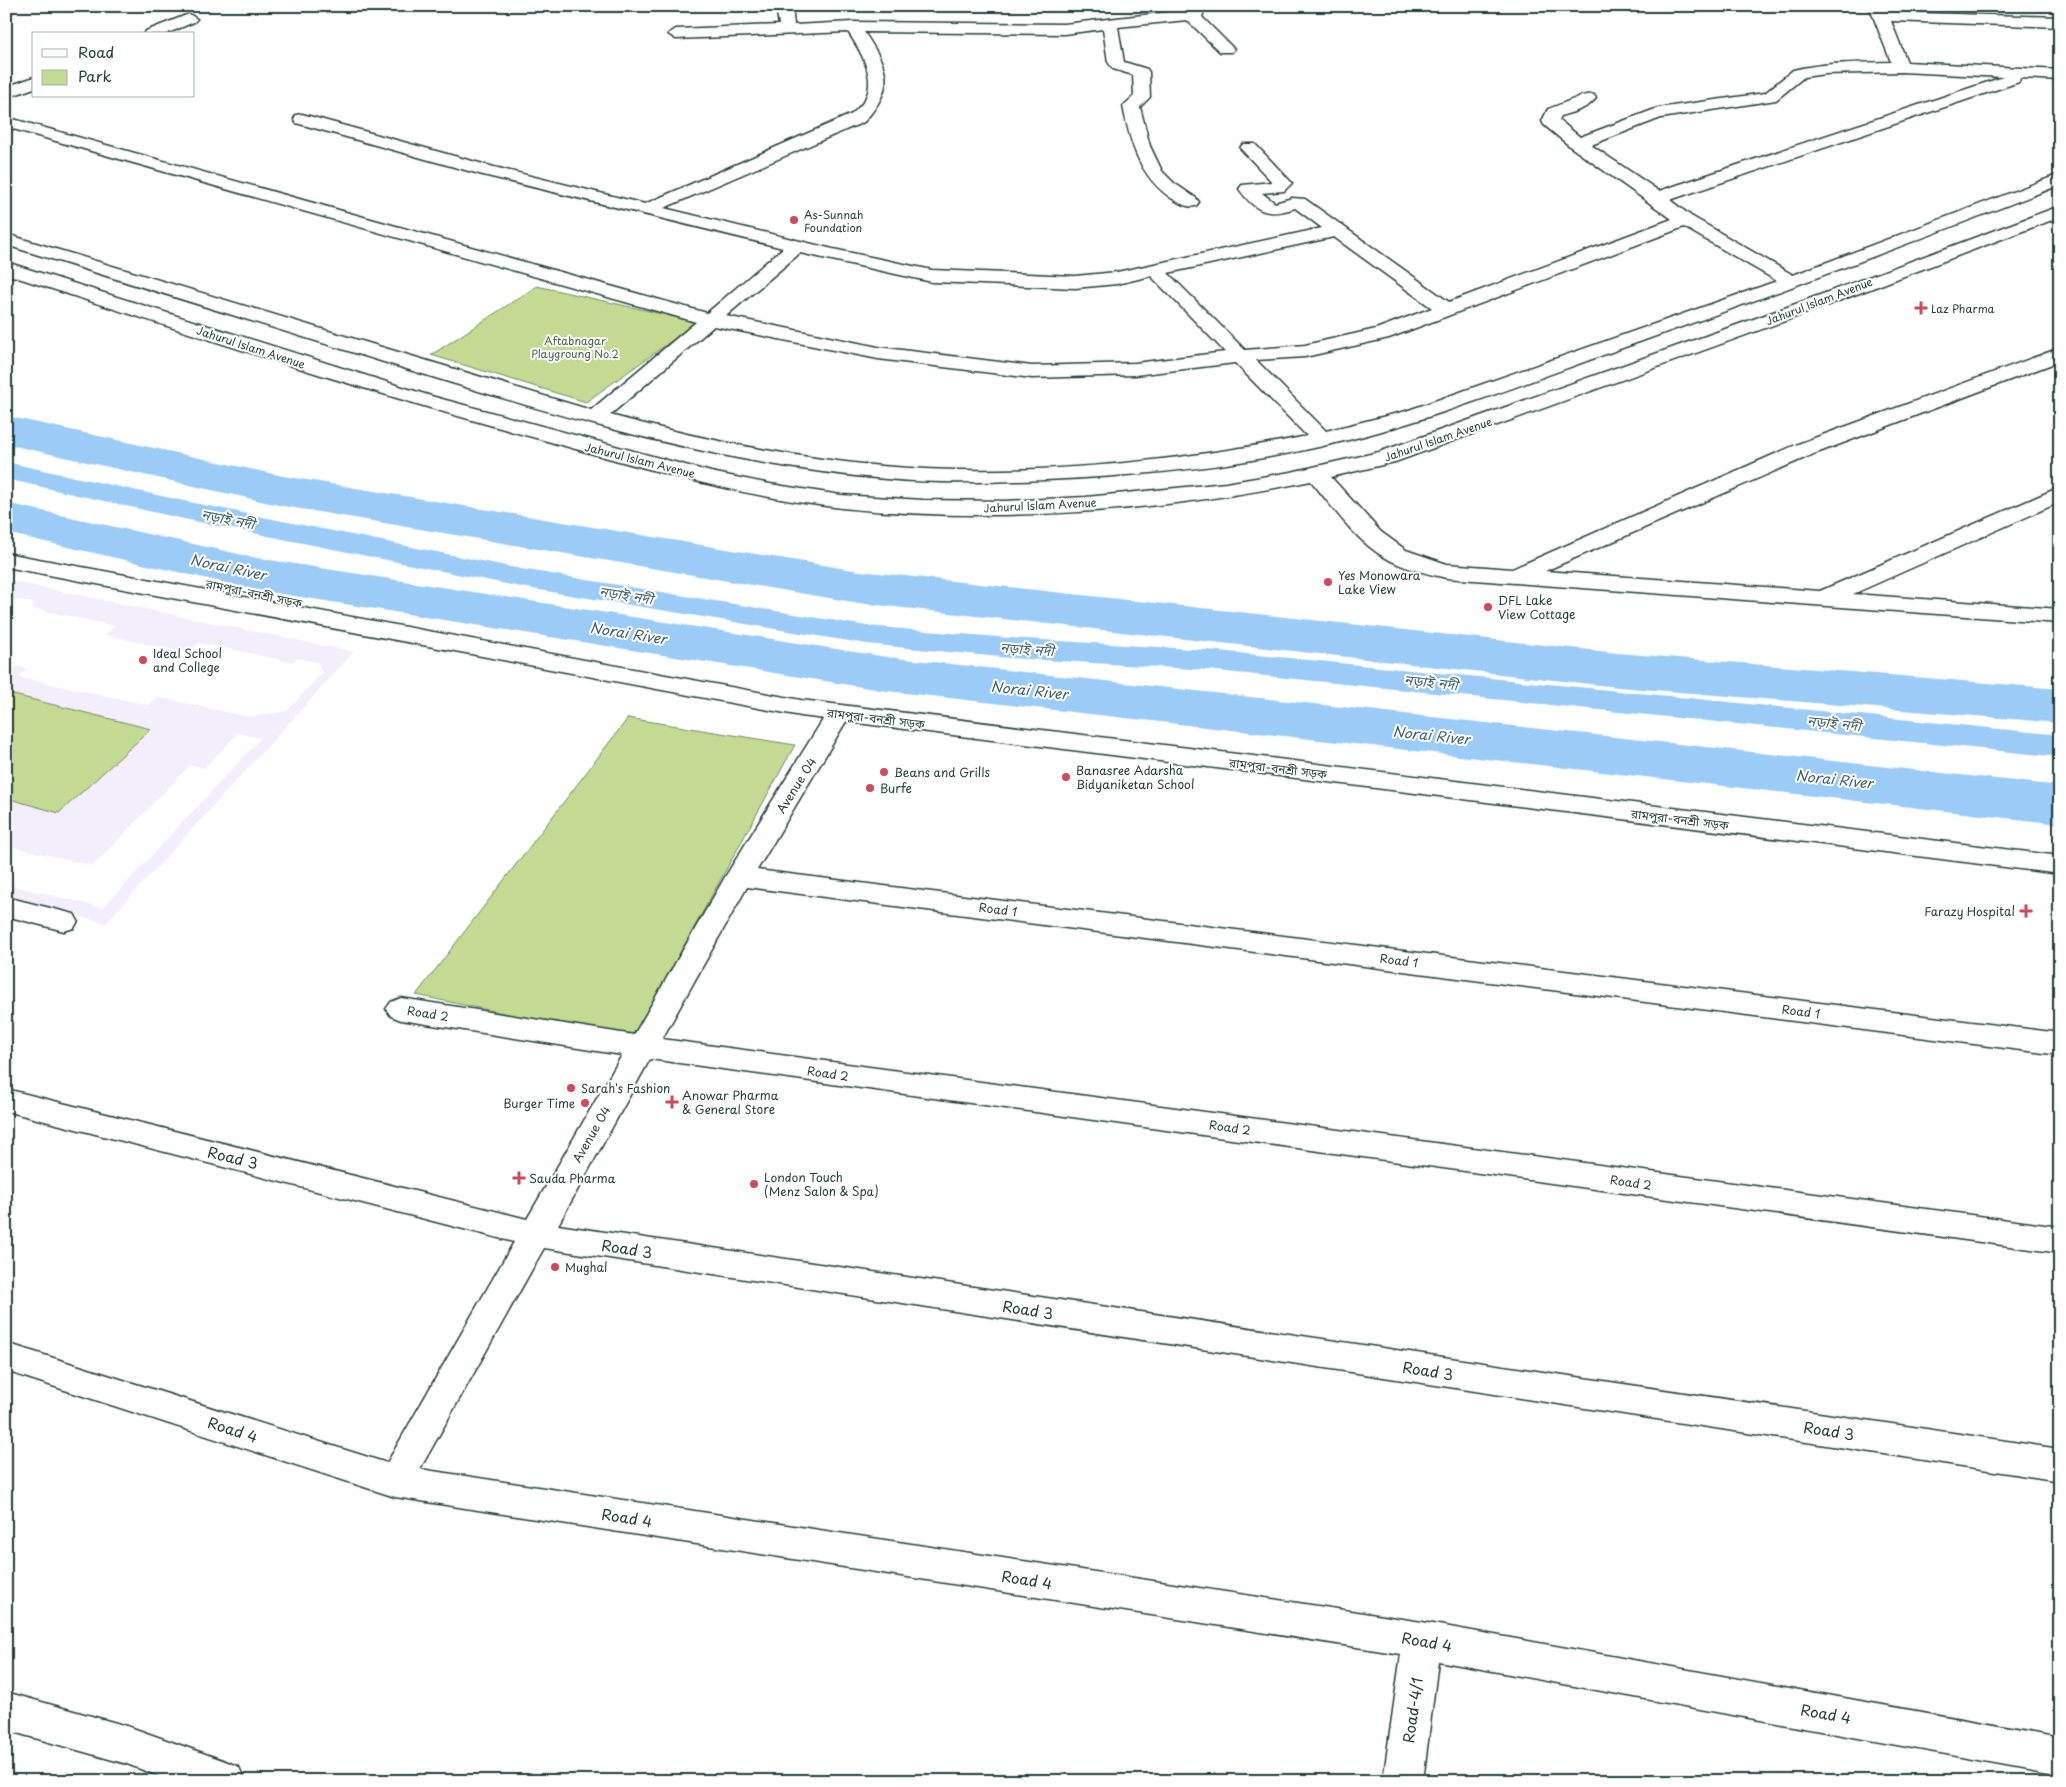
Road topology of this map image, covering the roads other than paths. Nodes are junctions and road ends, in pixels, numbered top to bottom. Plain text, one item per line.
1 (784, 6) edge
2 (1191, 11) edge
3 (1880, 11) edge
4 (189, 19) dead end
5 (2060, 22) edge
6 (1110, 25) junction
7 (853, 27) junction
8 (787, 29) junction
9 (157, 32) edge
10 (676, 34) dead end
11 (1226, 49) dead end
12 (1900, 67) junction
13 (2028, 74) junction
14 (2060, 75) edge
15 (32, 83) edge
16 (6, 93) edge
17 (1588, 98) dead end
18 (302, 119) dead end
19 (6, 122) edge
20 (1578, 144) junction
21 (1249, 148) dead end
22 (2060, 179) edge
23 (1657, 198) junction
24 (1190, 202) dead end
25 (648, 209) junction
26 (2060, 211) edge
27 (1685, 220) junction
28 (1336, 231) junction
29 (6, 239) edge
30 (798, 246) junction
31 (6, 268) edge
32 (1156, 272) junction
33 (1792, 282) junction
34 (1448, 311) junction
35 (711, 319) junction
36 (2060, 354) edge
37 (1241, 358) junction
38 (595, 417) junction
39 (1323, 440) junction
40 (1317, 475) junction
41 (2060, 494) edge
42 (6, 544) edge
43 (6, 560) edge
44 (1515, 576) junction
45 (1824, 597) junction
46 (2060, 616) edge
47 (499, 653) junction
48 (840, 714) junction
49 (2060, 865) edge
50 (739, 877) junction
51 (6, 906) edge
52 (64, 921) dead end
53 (401, 1009) dead end
54 (2060, 1044) edge
55 (642, 1047) junction
56 (6, 1100) edge
57 (534, 1234) junction
58 (2060, 1240) edge
59 (6, 1357) edge
60 (2060, 1465) edge
61 (394, 1481) junction
62 (1422, 1640) junction
63 (6, 1711) edge
64 (2060, 1756) edge
65 (225, 1781) edge
66 (1403, 1781) edge

1 - 8 street
2 - 6 street
2 - 11 street
3 - 5 street
3 - 12 street
4 - 9 street
6 - 7 street
6 - 24 street
7 - 8 street
7 - 25 street
8 - 10 street
12 - 13 street
12 - 20 street
13 - 14 street
13 - 23 street
15 - 16 street
17 - 20 street
18 - 25 street
19 - 35 street
20 - 23 street
21 - 28 street
22 - 33 street
23 - 27 street
25 - 30 street
26 - 40 street, Jahurul Islam Avenue
27 - 33 street
27 - 34 street
28 - 32 street
28 - 34 street
29 - 38 street
30 - 32 street
30 - 35 street
31 - 40 street, Jahurul Islam Avenue
32 - 37 street
33 - 39 street
34 - 37 street
35 - 37 street
35 - 38 street
36 - 44 street
37 - 39 street
38 - 39 street
40 - 44 street
41 - 45 street
42 - 47 street, রামপুরা-বনশ্রী সড়ক
43 - 47 street, রামপুরা-বনশ্রী সড়ক
44 - 45 street
45 - 46 street
47 - 48 street, রামপুরা-বনশ্রী সড়ক
48 - 49 street, রামপুরা-বনশ্রী সড়ক
48 - 50 street, Avenue 04
50 - 54 street, Road 1
50 - 55 street, Avenue 04
51 - 52 street
53 - 55 street, Road 2
55 - 57 street, Avenue 04
55 - 58 street, Road 2
56 - 57 street, Road 3
57 - 60 street, Road 3
57 - 61 street, Avenue 04
59 - 61 street, Road 4
61 - 62 street, Road 4
62 - 64 street, Road 4
62 - 66 street, Road-4/1
63 - 65 street

